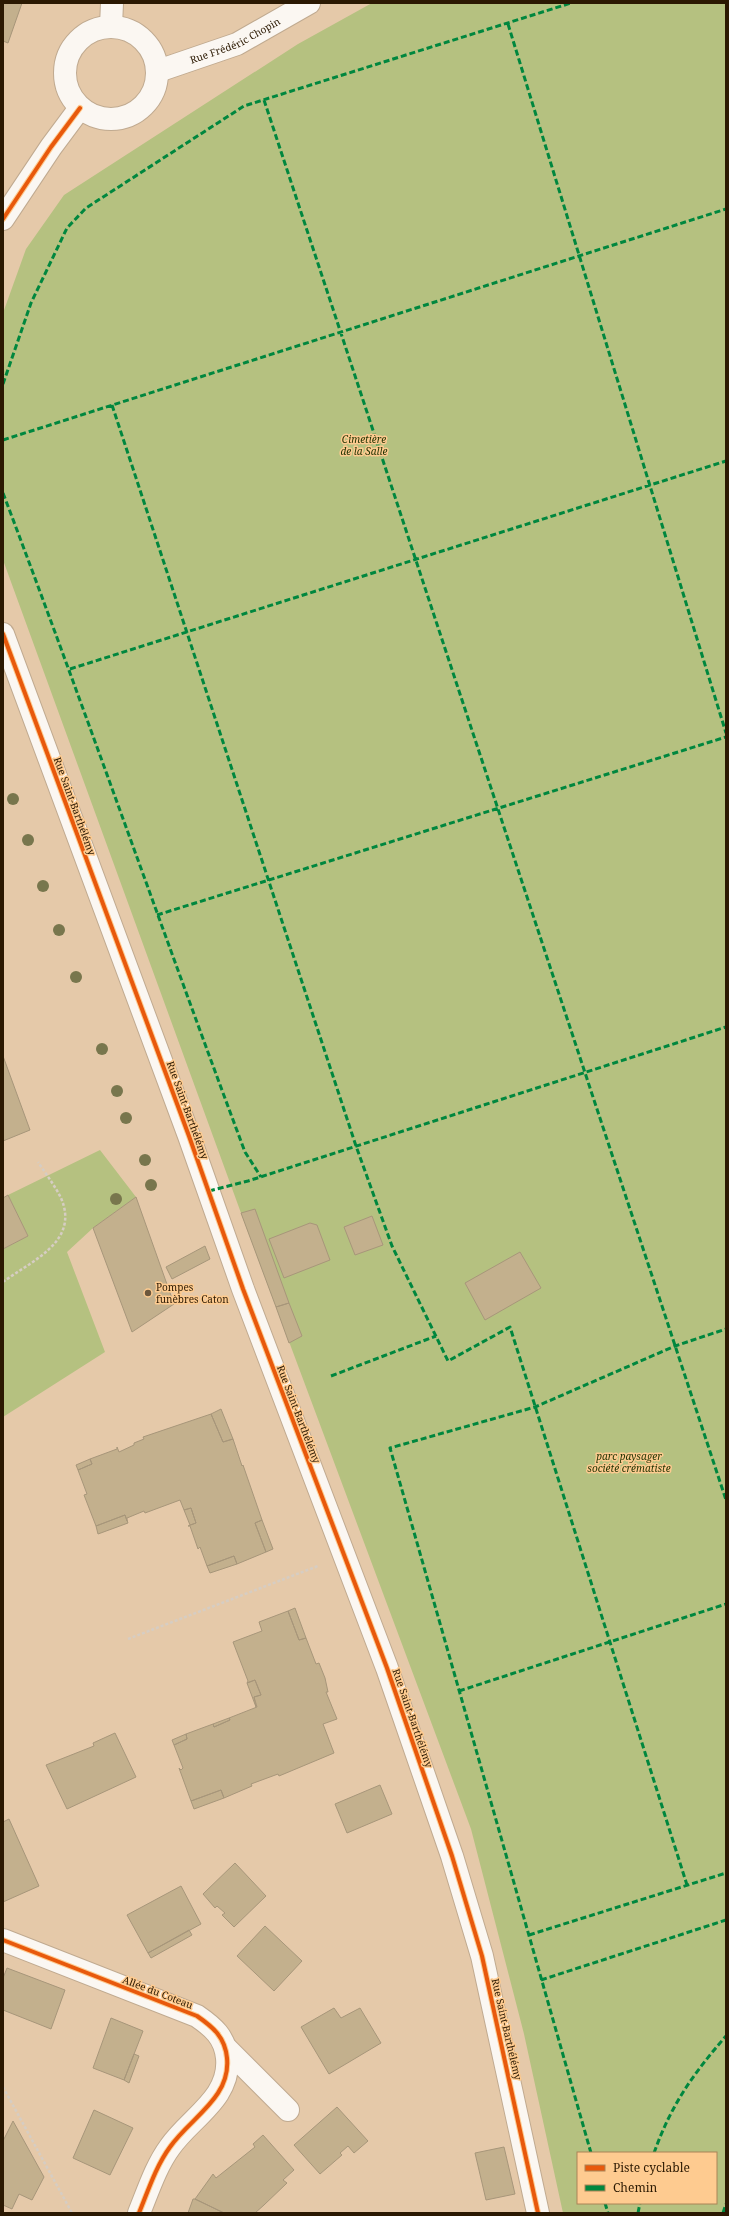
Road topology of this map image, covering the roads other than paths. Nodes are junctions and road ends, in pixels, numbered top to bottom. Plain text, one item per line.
1 (112, 3) edge
2 (309, 3) edge
3 (111, 26) junction
4 (158, 71) junction
5 (80, 108) junction
6 (3, 219) edge
7 (3, 634) edge
8 (3, 1940) edge
9 (226, 2048) junction
10 (288, 2110) dead end
11 (139, 2213) edge
12 (538, 2213) edge

1 - 3 street
2 - 4 street, Rue Frédéric Chopin
3 - 4 street
3 - 5 street
4 - 5 street
5 - 6 street
7 - 12 street, Rue Saint-Barthélémy
8 - 9 street, Allée du Coteau
9 - 10 street, Allée du Coteau
9 - 11 street, Allée du Coteau

